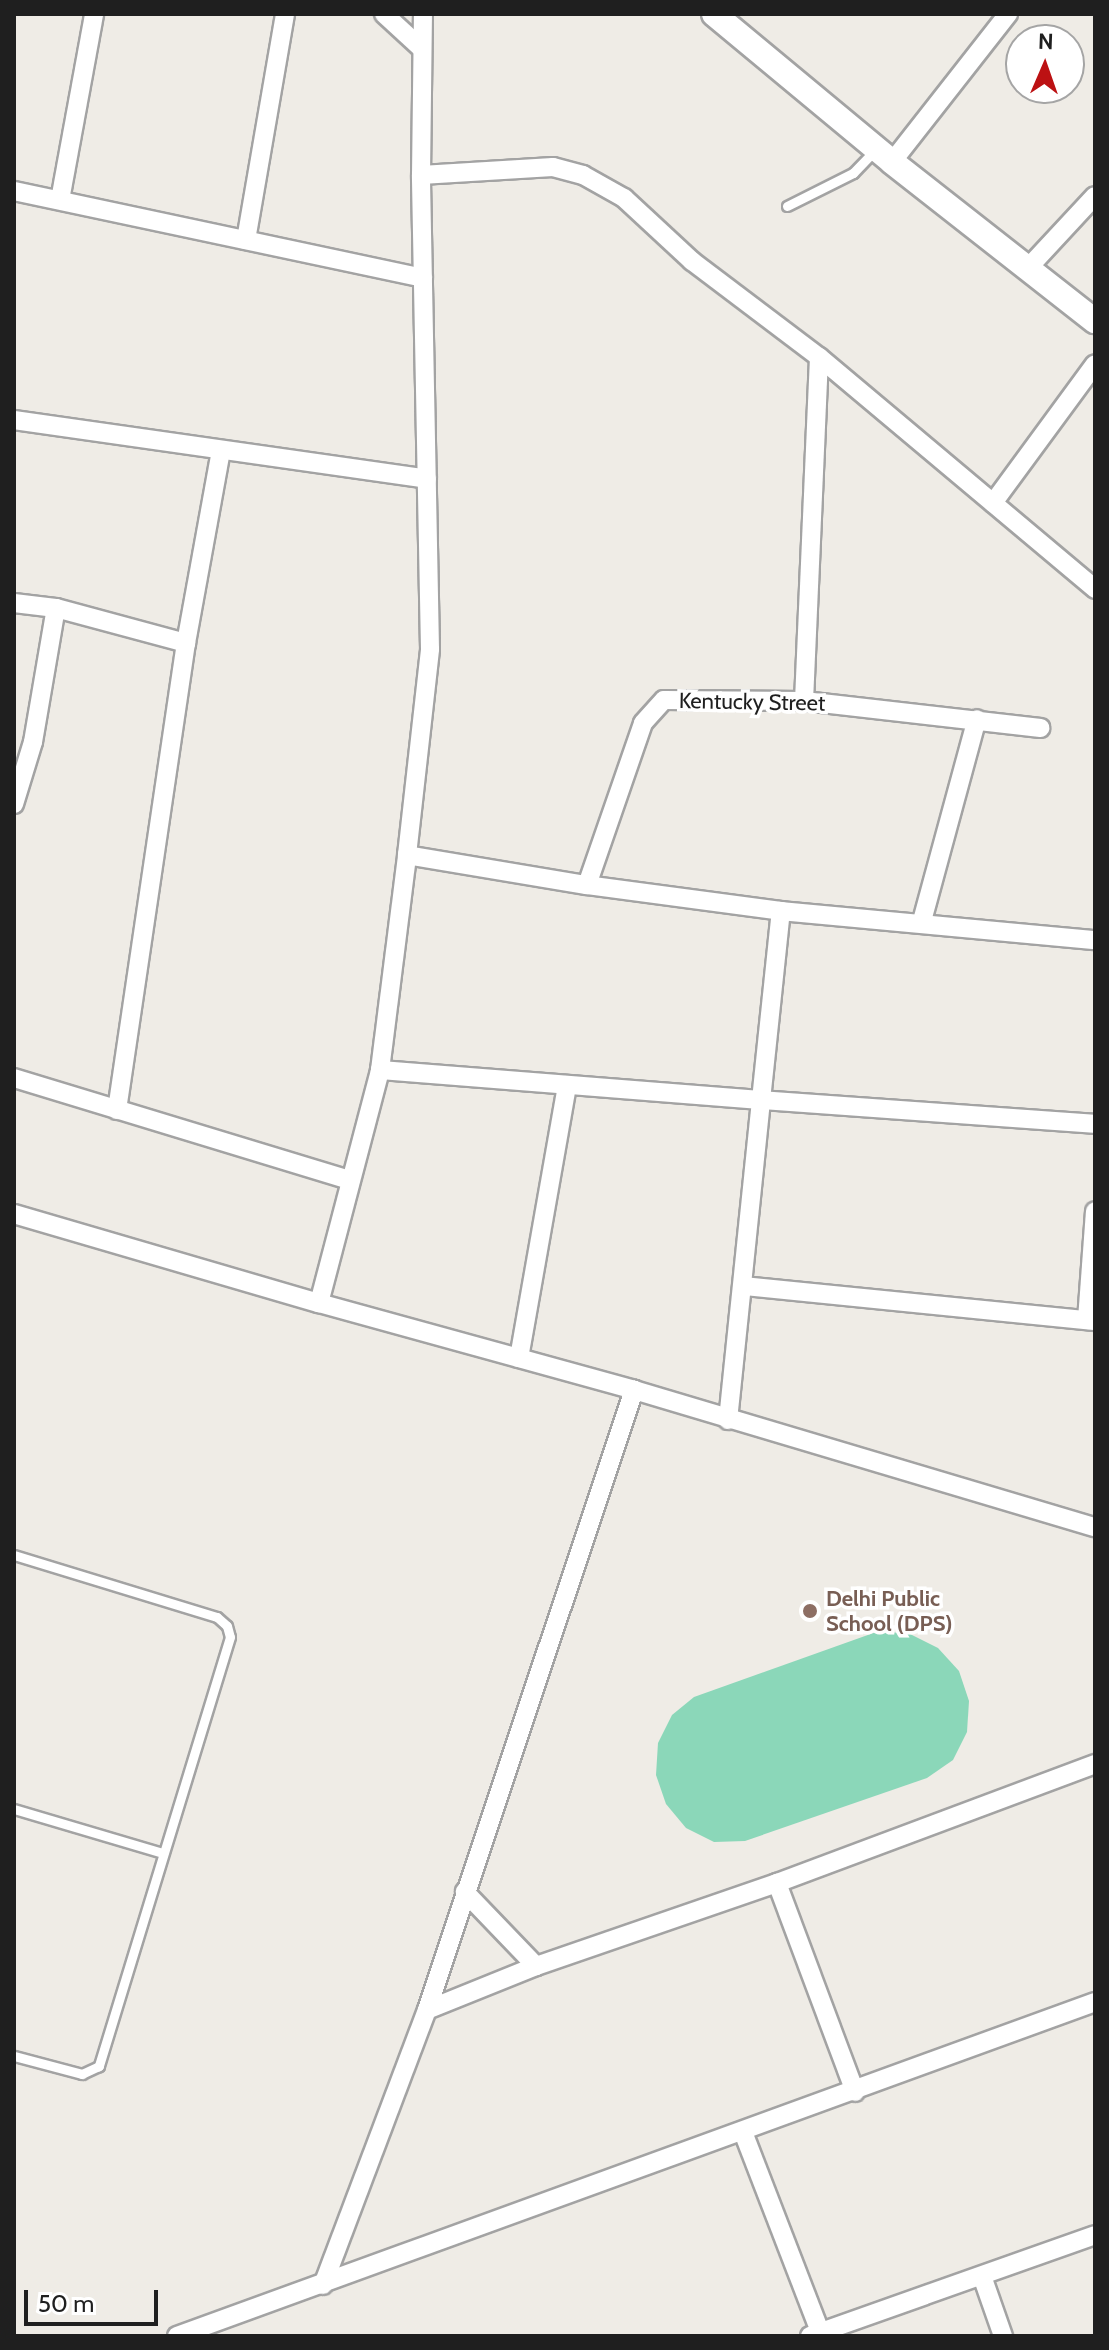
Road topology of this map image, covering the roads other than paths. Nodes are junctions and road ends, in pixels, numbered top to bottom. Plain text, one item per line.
1 (94, 14) edge
2 (285, 14) edge
3 (384, 14) edge
4 (423, 14) edge
5 (714, 14) edge
6 (1008, 14) edge
7 (421, 48) junction
8 (884, 155) junction
9 (421, 175) junction
10 (14, 191) edge
11 (1095, 196) edge
12 (60, 200) junction
13 (787, 206) dead end
14 (246, 240) junction
15 (1028, 268) junction
16 (423, 278) junction
17 (1095, 321) edge
18 (819, 357) junction
19 (1095, 364) edge
20 (14, 420) edge
21 (221, 450) junction
22 (427, 479) junction
23 (993, 503) junction
24 (1095, 589) edge
25 (14, 603) edge
26 (56, 608) junction
27 (186, 643) junction
28 (804, 701) junction
29 (977, 719) junction
30 (1040, 728) dead end
31 (14, 804) edge
32 (407, 855) junction
33 (587, 885) junction
34 (781, 911) junction
35 (922, 921) junction
36 (1095, 940) edge
37 (380, 1070) junction
38 (14, 1078) edge
39 (567, 1085) junction
40 (761, 1100) junction
41 (117, 1110) junction
42 (1095, 1124) edge
43 (350, 1180) junction
44 (1095, 1211) edge
45 (14, 1214) edge
46 (744, 1286) junction
47 (319, 1303) junction
48 (1091, 1320) edge
49 (519, 1358) junction
50 (634, 1390) junction
51 (728, 1420) junction
52 (1095, 1527) edge
53 (14, 1555) edge
54 (1095, 1764) edge
55 (14, 1809) edge
56 (163, 1853) junction
57 (777, 1883) junction
58 (465, 1892) junction
59 (536, 1966) junction
60 (1095, 2002) edge
61 (427, 2010) junction
62 (14, 2056) edge
63 (855, 2092) junction
64 (743, 2132) junction
65 (1095, 2235) edge
66 (982, 2276) junction
67 (323, 2285) junction
68 (815, 2334) edge
69 (177, 2336) edge
70 (1003, 2336) edge

1 - 12 street
2 - 14 street
3 - 7 street
4 - 7 street
5 - 8 street
6 - 8 street
7 - 9 street
8 - 13 lane
8 - 15 street
9 - 16 street
9 - 18 street
10 - 12 street
11 - 15 street
12 - 14 street
14 - 16 street
15 - 17 street
16 - 22 street
18 - 23 street
18 - 28 street
19 - 23 street
20 - 21 street
21 - 22 street
21 - 27 street
22 - 32 street
23 - 24 street
25 - 26 street
26 - 27 street
26 - 31 street
27 - 41 street
28 - 29 street, Kentucky Street
28 - 33 street, Kentucky Street
29 - 30 street, Kentucky Street
29 - 35 street
32 - 33 street
32 - 37 street
33 - 34 street
34 - 35 street
34 - 40 street
35 - 36 street
37 - 39 street
37 - 43 street
38 - 41 street
39 - 40 street
39 - 49 street
40 - 42 street
40 - 46 street
41 - 43 street
43 - 47 street
44 - 48 street
45 - 47 street
46 - 48 street
46 - 51 street
47 - 49 street
49 - 50 street
50 - 51 street
50 - 58 street
51 - 52 street
53 - 56 lane
54 - 57 street
55 - 56 lane
56 - 62 lane
57 - 59 street
57 - 63 street
58 - 59 street
58 - 61 street
59 - 61 street
60 - 63 street
61 - 67 street
63 - 64 street
64 - 67 street
64 - 68 street
65 - 66 street
66 - 68 street
66 - 70 street
67 - 69 street

